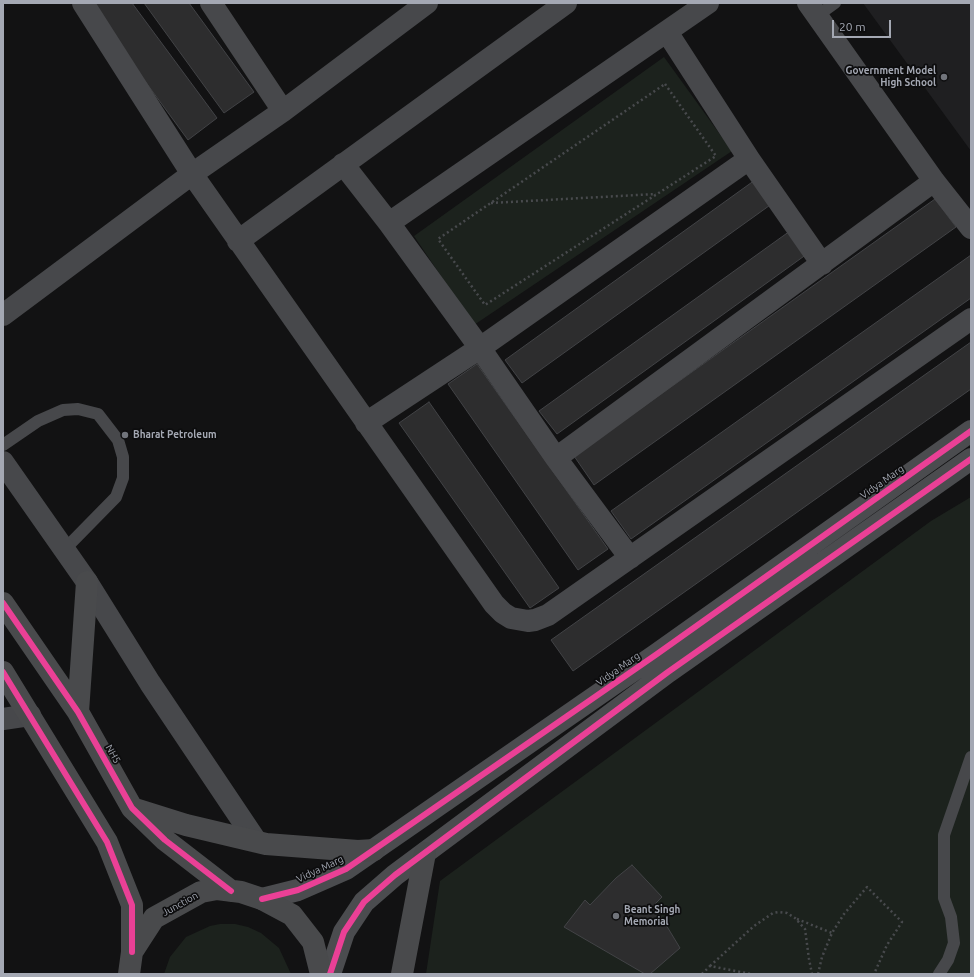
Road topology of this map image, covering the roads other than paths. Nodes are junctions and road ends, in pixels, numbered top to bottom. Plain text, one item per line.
1 (83, 3) edge
2 (211, 3) edge
3 (427, 3) edge
4 (566, 3) edge
5 (708, 3) edge
6 (835, 3) edge
7 (812, 9) edge
8 (667, 32) junction
9 (283, 111) junction
10 (749, 158) junction
11 (344, 164) junction
12 (192, 174) junction
13 (934, 181) junction
14 (389, 223) junction
15 (971, 228) edge
16 (238, 241) junction
17 (822, 264) junction
18 (3, 315) edge
19 (971, 319) edge
20 (480, 348) junction
21 (366, 423) junction
22 (971, 431) edge
23 (3, 445) edge
24 (556, 458) junction
25 (971, 459) edge
26 (3, 462) edge
27 (64, 550) junction
28 (630, 558) junction
29 (87, 582) junction
30 (3, 603) edge
31 (3, 672) edge
32 (78, 712) junction
33 (30, 715) junction
34 (3, 719) edge
35 (971, 758) edge
36 (132, 808) junction
37 (256, 842) junction
38 (374, 850) junction
39 (425, 853) junction
40 (231, 891) junction
41 (262, 899) junction
42 (132, 952) junction
43 (129, 974) edge
44 (321, 974) edge
45 (330, 974) edge
46 (402, 974) edge
47 (939, 974) edge

1 - 12 street
2 - 9 street
3 - 9 street
4 - 11 street
5 - 8 street
6 - 7 lane
7 - 13 street
8 - 10 street
8 - 14 street
9 - 12 street
10 - 17 street
10 - 20 street
11 - 14 street
11 - 16 street
12 - 16 street
12 - 18 street
13 - 15 street
13 - 17 street
14 - 20 street
16 - 21 street
17 - 24 street
19 - 28 street
20 - 21 street
20 - 24 street
21 - 28 street
22 - 38 main road, Vidya Marg
23 - 27 lane
24 - 28 street
25 - 39 main road
26 - 27 street
27 - 29 street
29 - 32 highway
29 - 37 street
30 - 32 highway, NH5 / NH5
31 - 33 highway, NH5
32 - 36 highway, NH5 / NH5
33 - 34 street
33 - 42 highway, NH5
35 - 47 lane
36 - 37 highway
36 - 40 highway, NH5 / NH5
37 - 38 highway
38 - 41 main road, Vidya Marg
39 - 45 main road
39 - 46 highway
40 - 41 highway, Junction / NH5
40 - 42 highway, Junction / NH5
41 - 44 highway, Junction / NH5
42 - 43 highway, Junction / NH5

